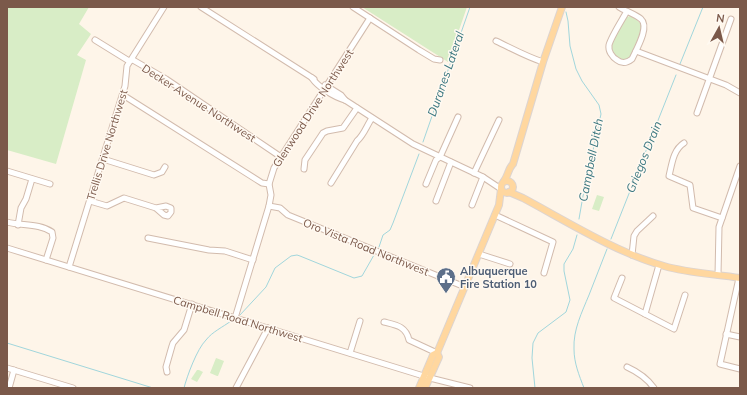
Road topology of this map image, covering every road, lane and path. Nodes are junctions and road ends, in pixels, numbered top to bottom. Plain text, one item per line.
1 (164, 7) edge
2 (201, 7) edge
3 (353, 7) edge
4 (562, 7) edge
5 (619, 7) edge
6 (627, 11) junction
7 (370, 18) junction
8 (731, 19) dead end
9 (95, 40) dead end
10 (496, 41) dead end
11 (636, 51) junction
12 (440, 60) dead end
13 (129, 61) junction
14 (543, 62) junction
15 (709, 79) junction
16 (326, 88) junction
17 (740, 93) edge
18 (123, 95) junction
19 (357, 108) junction
20 (697, 113) dead end
21 (458, 117) dead end
22 (372, 118) junction
23 (499, 120) dead end
24 (684, 143) dead end
25 (281, 157) junction
26 (440, 157) junction
27 (103, 159) junction
28 (451, 162) junction
29 (513, 164) junction
30 (740, 166) edge
31 (165, 167) dead end
32 (304, 169) dead end
33 (7, 171) edge
34 (474, 172) junction
35 (484, 177) junction
36 (32, 179) junction
37 (504, 181) junction
38 (330, 183) dead end
39 (50, 184) dead end
40 (269, 184) junction
41 (426, 184) dead end
42 (512, 185) junction
43 (501, 189) junction
44 (509, 192) junction
45 (523, 198) junction
46 (90, 201) junction
47 (436, 201) dead end
48 (472, 204) dead end
49 (499, 205) junction
50 (269, 206) junction
51 (156, 208) dead end
52 (495, 215) junction
53 (653, 216) dead end
54 (722, 218) junction
55 (7, 222) edge
56 (18, 225) junction
57 (148, 238) dead end
58 (7, 248) edge
59 (479, 254) junction
60 (632, 255) junction
61 (46, 260) junction
62 (253, 260) junction
63 (510, 264) dead end
64 (659, 265) junction
65 (70, 267) junction
66 (544, 273) dead end
67 (718, 275) junction
68 (622, 278) dead end
69 (740, 278) edge
70 (465, 287) junction
71 (685, 295) dead end
72 (192, 304) junction
73 (645, 314) junction
74 (235, 318) junction
75 (360, 321) dead end
76 (384, 322) dead end
77 (268, 328) junction
78 (726, 334) junction
79 (740, 337) edge
80 (350, 353) junction
81 (437, 353) junction
82 (627, 367) dead end
83 (7, 368) edge
84 (740, 369) edge
85 (14, 370) junction
86 (167, 372) dead end
87 (427, 377) junction
88 (455, 386) edge
89 (69, 387) edge
90 (9, 388) edge
91 (236, 388) edge
92 (419, 388) edge
93 (425, 388) edge
94 (470, 388) edge
95 (654, 388) edge

1 - 13 street, Trellis Drive Northwest
2 - 16 street
3 - 7 street
4 - 14 main road
5 - 6 street
6 - 11 street
6 - 11 street
7 - 12 street
7 - 16 street, Glenwood Drive Northwest
8 - 15 street
9 - 13 street, Decker Avenue Northwest
10 - 14 street
11 - 15 street
13 - 18 street, Trellis Drive Northwest
13 - 25 street, Decker Avenue Northwest
14 - 29 main road
15 - 17 street
15 - 20 street
16 - 19 street
16 - 25 street, Glenwood Drive Northwest
18 - 27 street, Trellis Drive Northwest
18 - 40 street
19 - 22 street
19 - 32 street
21 - 26 street
22 - 26 street
22 - 38 street
23 - 34 street
24 - 54 street
25 - 40 street, Glenwood Drive Northwest
26 - 28 street
26 - 41 street
27 - 31 street
27 - 46 street, Trellis Drive Northwest
28 - 34 street
28 - 47 street
29 - 37 main road
29 - 42 main road
30 - 54 street
33 - 36 street
34 - 35 street
35 - 37 street
35 - 43 street
35 - 48 street
36 - 39 street
36 - 56 street
37 - 42 main road
37 - 43 main road
40 - 50 street, Glenwood Drive Northwest
42 - 44 main road
42 - 45 main road
43 - 44 main road
43 - 49 main road
44 - 45 main road
44 - 49 main road
45 - 60 main road
46 - 51 street
46 - 65 street, Trellis Drive Northwest
49 - 52 main road
50 - 62 street, Glenwood Drive Northwest
50 - 70 street, Oro Vista Road Northwest
52 - 59 main road
52 - 66 street
53 - 60 street
54 - 67 street
55 - 56 street
56 - 61 street
57 - 62 street
58 - 61 street, Campbell Road Northwest
59 - 63 street
59 - 70 main road
60 - 64 main road
61 - 65 street, Campbell Road Northwest
62 - 74 street, Glenwood Drive Northwest
64 - 67 main road
64 - 73 street
65 - 72 street, Campbell Road Northwest
67 - 69 main road
68 - 73 street
69 - 78 street
70 - 81 main road
71 - 73 street
72 - 74 street, Campbell Road Northwest
72 - 86 street
74 - 77 street, Campbell Road Northwest
75 - 80 street
76 - 81 street
77 - 80 street, Campbell Road Northwest
77 - 91 street
78 - 79 street
78 - 84 street
80 - 87 street, Campbell Road Northwest
81 - 87 main road
82 - 95 street
83 - 85 street
85 - 89 street
85 - 90 street
87 - 88 street, Campbell Road Northwest
87 - 92 main road
87 - 93 main road
88 - 94 street, Campbell Road Northwest

